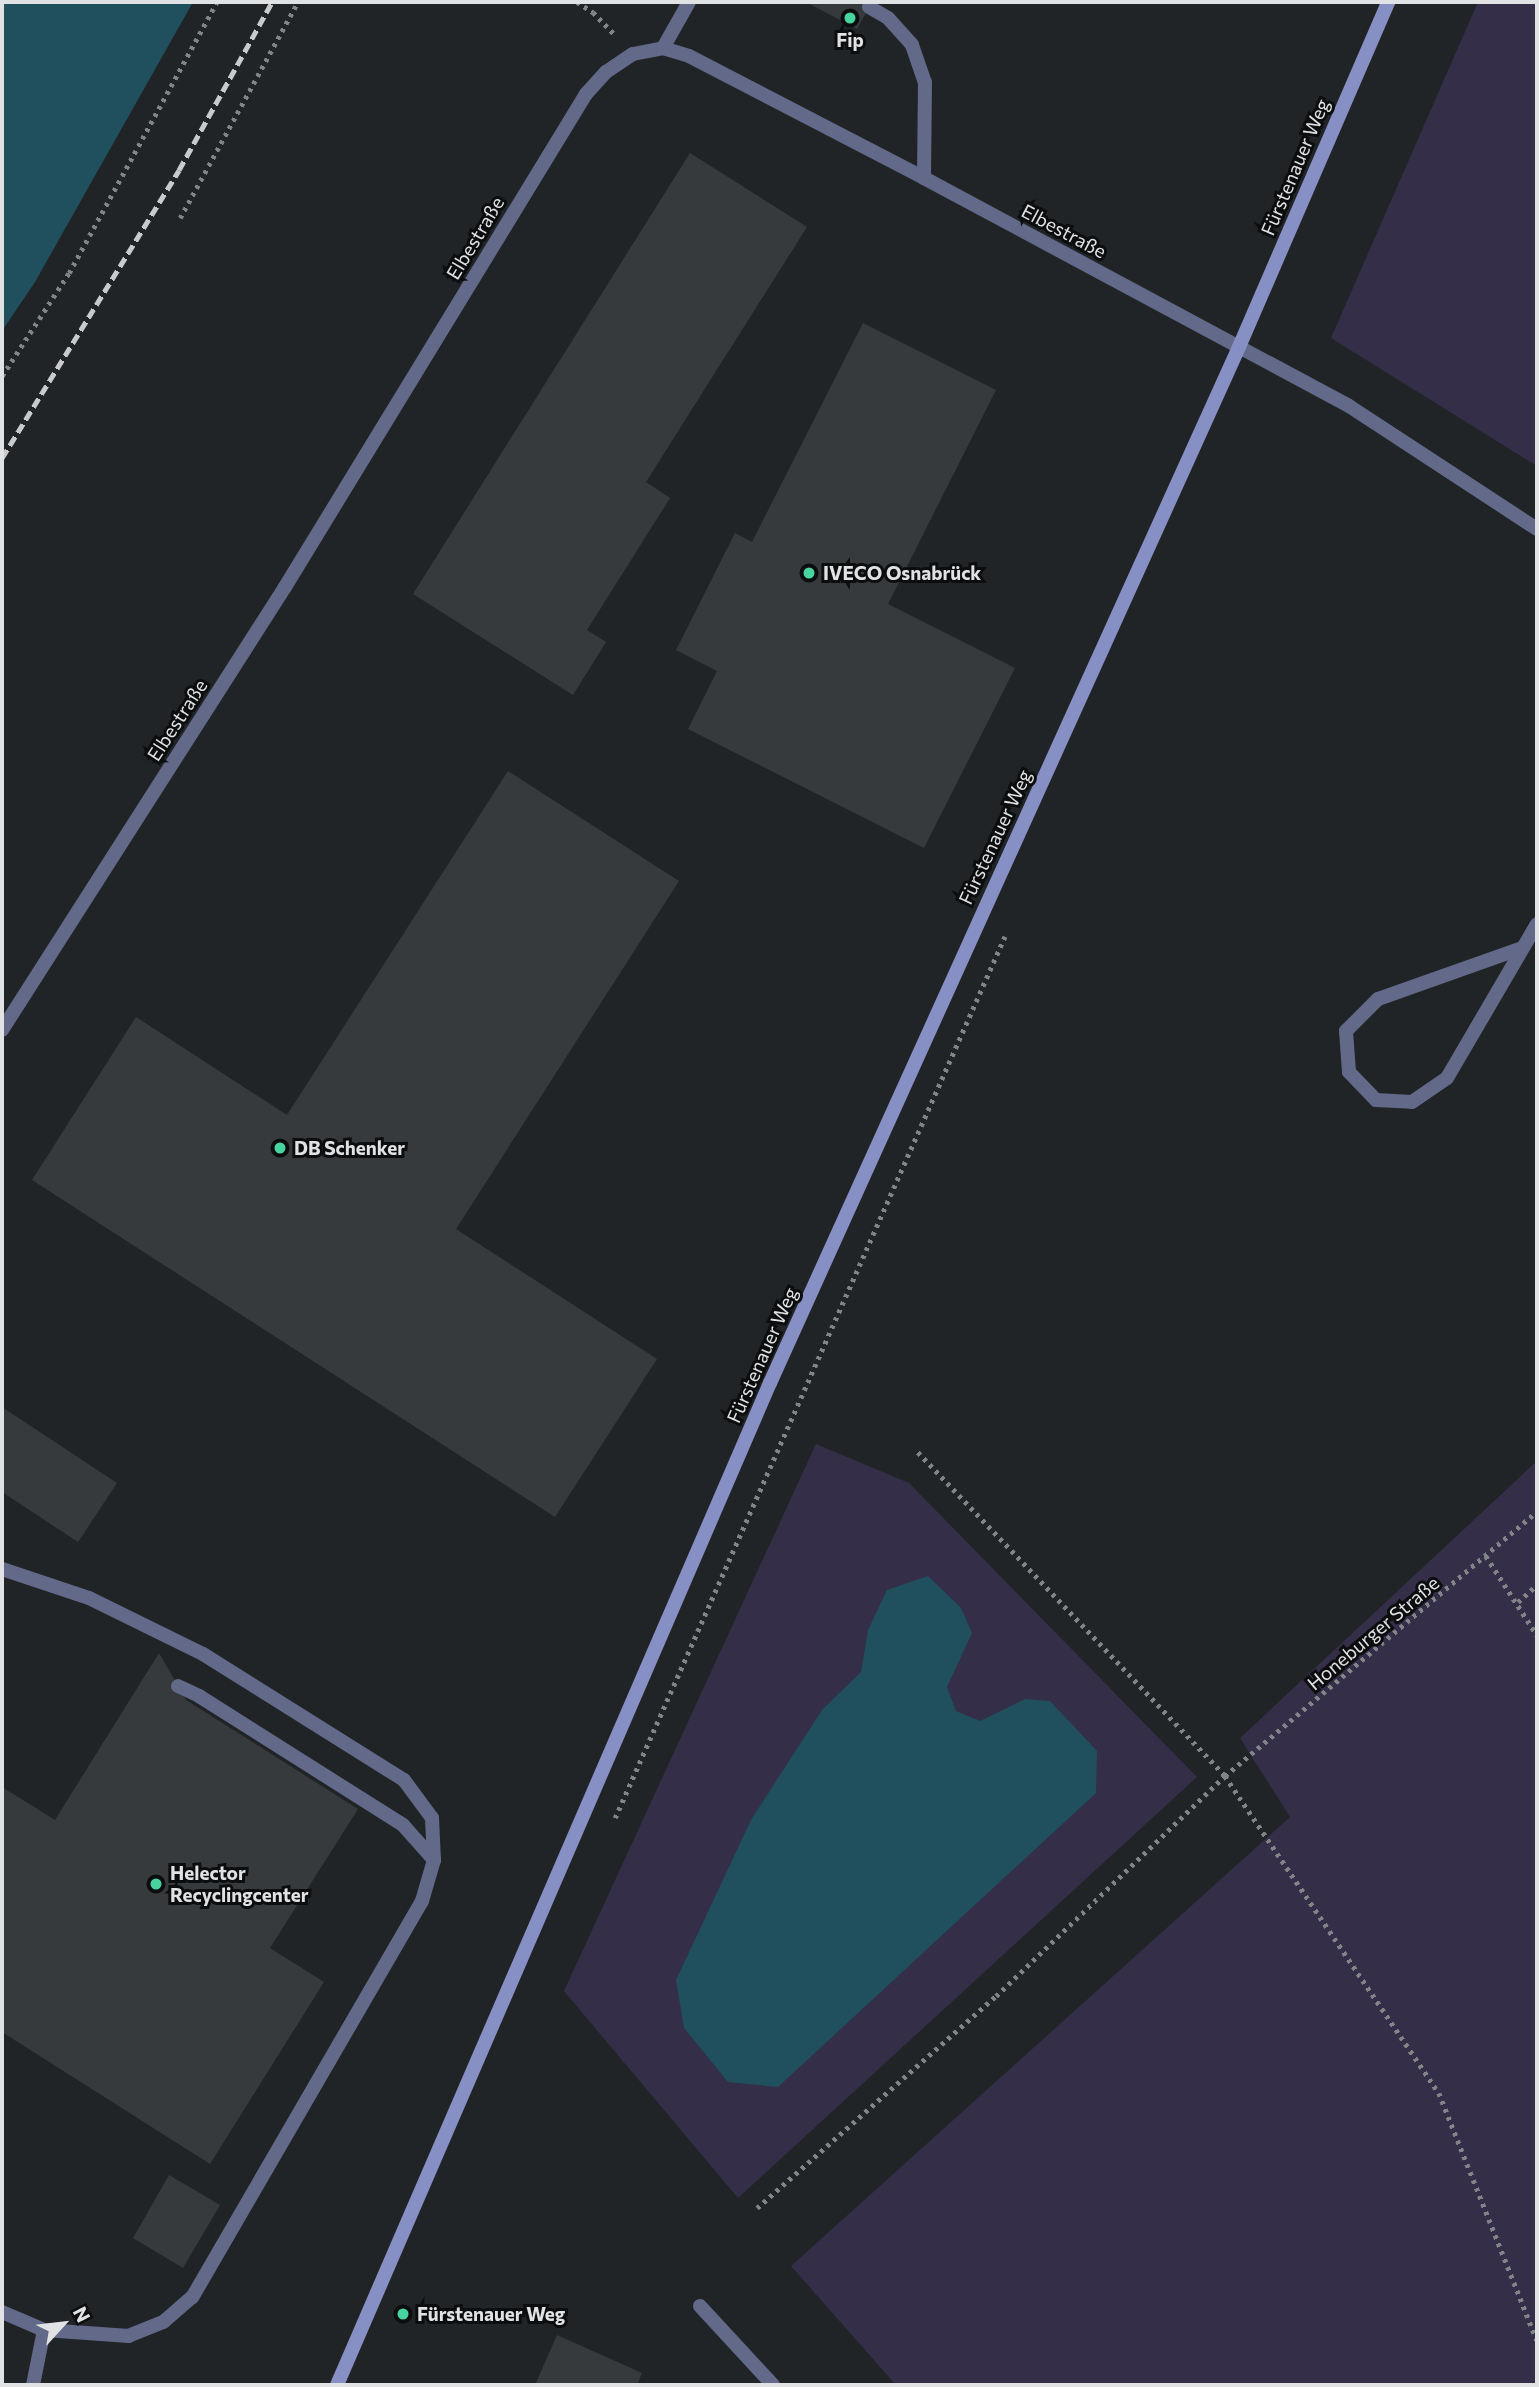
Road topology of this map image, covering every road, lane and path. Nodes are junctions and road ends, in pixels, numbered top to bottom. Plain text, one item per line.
1 (216, 2) edge
2 (298, 2) edge
3 (577, 2) edge
4 (689, 2) edge
5 (1388, 2) edge
6 (869, 7) dead end
7 (663, 48) junction
8 (633, 54) junction
9 (924, 178) junction
10 (180, 218) dead end
11 (1239, 347) junction
12 (2, 376) edge
13 (1537, 528) edge
14 (1537, 924) edge
15 (1009, 929) dead end
16 (1522, 948) junction
17 (2, 1030) edge
18 (918, 1452) dead end
19 (1537, 1511) edge
20 (1486, 1556) junction
21 (2, 1569) edge
22 (1537, 1585) edge
23 (1518, 1602) junction
24 (1537, 1635) edge
25 (178, 1686) dead end
26 (1225, 1776) junction
27 (610, 1828) dead end
28 (434, 1860) junction
29 (757, 2208) dead end
30 (700, 2306) dead end
31 (2, 2312) edge
32 (44, 2330) junction
33 (1537, 2340) edge
34 (33, 2385) edge
35 (337, 2385) edge
36 (774, 2385) edge

1 - 12 path
2 - 10 path
3 - 8 path
4 - 7 street
5 - 11 street, Fürstenauer Weg
6 - 9 street
7 - 8 street, Elbestraße
7 - 9 street, Elbestraße
8 - 17 street, Elbestraße
9 - 11 street, Elbestraße
11 - 13 street
11 - 35 street, Fürstenauer Weg
14 - 16 street
15 - 27 path
16 - 16 street
18 - 26 path
19 - 20 path, Honeburger Straße
20 - 23 path
20 - 26 path, Honeburger Straße
21 - 28 street
22 - 23 path
23 - 24 path
25 - 28 street
26 - 29 path, Honeburger Straße
26 - 33 path
28 - 32 street
30 - 36 street
31 - 32 street
32 - 34 street

